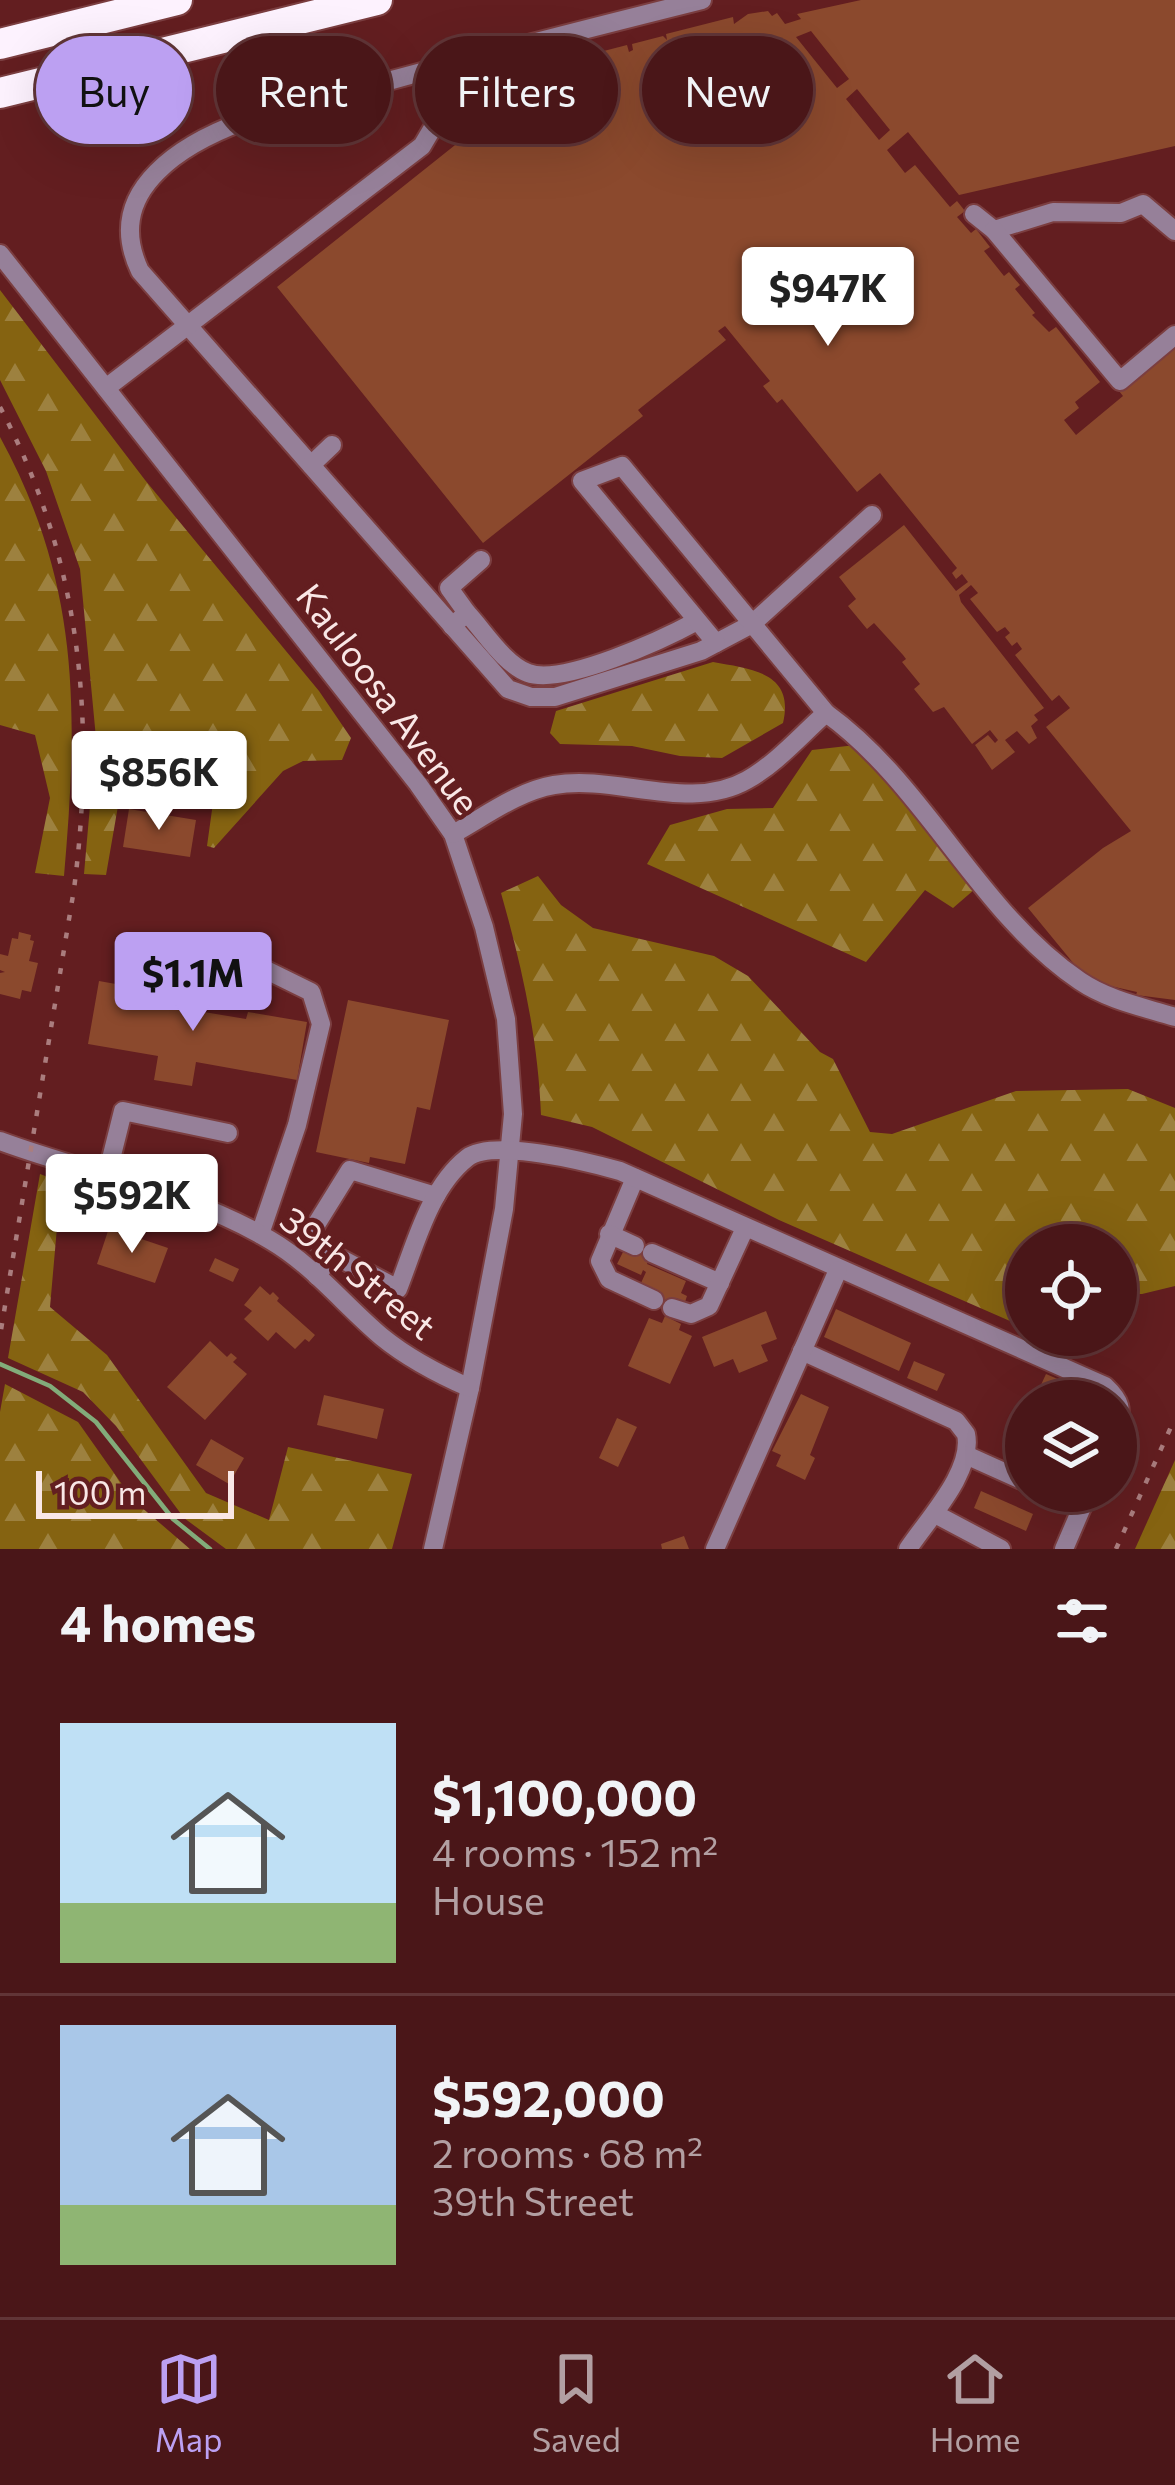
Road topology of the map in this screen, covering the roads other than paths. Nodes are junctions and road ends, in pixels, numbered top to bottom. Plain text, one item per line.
1 (177, 0) edge
2 (377, 0) edge
3 (702, 0) edge
4 (560, 36) edge
5 (0, 44) edge
6 (415, 74) edge
7 (11, 90) edge
8 (423, 144) edge
9 (974, 214) dead end
10 (994, 230) junction
11 (1175, 231) edge
12 (0, 254) edge
13 (188, 326) junction
14 (1175, 335) edge
15 (106, 388) junction
16 (332, 446) dead end
17 (310, 465) junction
18 (872, 515) dead end
19 (481, 560) dead end
20 (460, 620) junction
21 (697, 621) junction
22 (752, 624) junction
23 (716, 643) junction
24 (826, 713) junction
25 (453, 834) junction
26 (203, 951) dead end
27 (1175, 1018) edge
28 (228, 1133) dead end
29 (0, 1142) edge
30 (511, 1152) junction
31 (107, 1175) junction
32 (635, 1178) junction
33 (436, 1196) junction
34 (745, 1228) junction
35 (260, 1234) junction
36 (610, 1234) junction
37 (332, 1254) junction
38 (838, 1270) junction
39 (317, 1276) junction
40 (720, 1283) junction
41 (802, 1351) junction
42 (1092, 1380) edge
43 (470, 1388) junction
44 (966, 1455) junction
45 (1005, 1473) edge
46 (1080, 1512) edge
47 (934, 1514) junction
48 (433, 1549) edge
49 (715, 1549) edge
50 (908, 1549) edge
51 (999, 1549) edge
52 (1064, 1549) edge

1 - 5 highway
2 - 7 highway
3 - 4 street
6 - 13 street
8 - 13 street
9 - 10 street
10 - 11 street
10 - 14 street
12 - 15 street, Kauloosa Avenue
13 - 15 street
13 - 17 street
15 - 25 street, Kauloosa Avenue
16 - 17 street
17 - 20 street
18 - 22 street
19 - 20 street
20 - 21 street
20 - 23 street
21 - 22 street
21 - 23 street
22 - 23 street
22 - 24 street
24 - 25 street
24 - 27 street
25 - 30 street, Kauloosa Avenue
26 - 35 street
28 - 31 street
29 - 31 street, 39th Street
30 - 32 street
30 - 33 street
30 - 43 street, Kauloosa Avenue
31 - 35 street, 39th Street
32 - 34 street
32 - 36 street
33 - 37 street
33 - 37 street
34 - 38 street
34 - 40 street
35 - 39 street, 39th Street
36 - 40 street
36 - 40 street
37 - 39 street
38 - 41 street
38 - 42 street
39 - 43 street, 39th Street
41 - 44 street
41 - 49 street
43 - 48 street, Kauloosa Avenue
44 - 45 street
44 - 47 street
46 - 52 street
47 - 50 street
47 - 51 street

